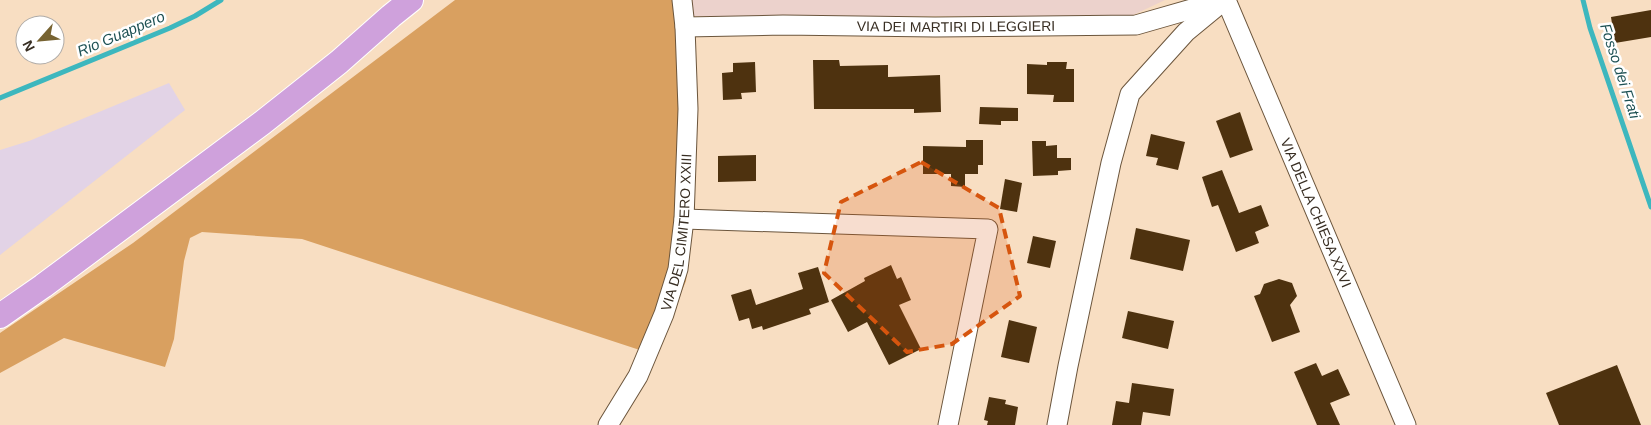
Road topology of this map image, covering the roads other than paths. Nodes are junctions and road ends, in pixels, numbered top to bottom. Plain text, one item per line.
1 (411, 0) edge
2 (682, 0) edge
3 (1225, 0) edge
4 (396, 8) edge
5 (685, 27) junction
6 (684, 219) junction
7 (0, 316) edge
8 (608, 425) edge
9 (948, 425) edge
10 (1057, 425) edge
11 (1406, 425) edge

1 - 4 main road
2 - 5 street, VIA DEL CIMITERO XXIII
3 - 5 street, VIA DEI MARTIRI DI LEGGIERI
3 - 10 street
3 - 11 street, VIA DELLA CHIESA XXVI
4 - 7 main road
5 - 6 street, VIA DEL CIMITERO XXIII
6 - 8 street, VIA DEL CIMITERO XXIII
6 - 9 street

